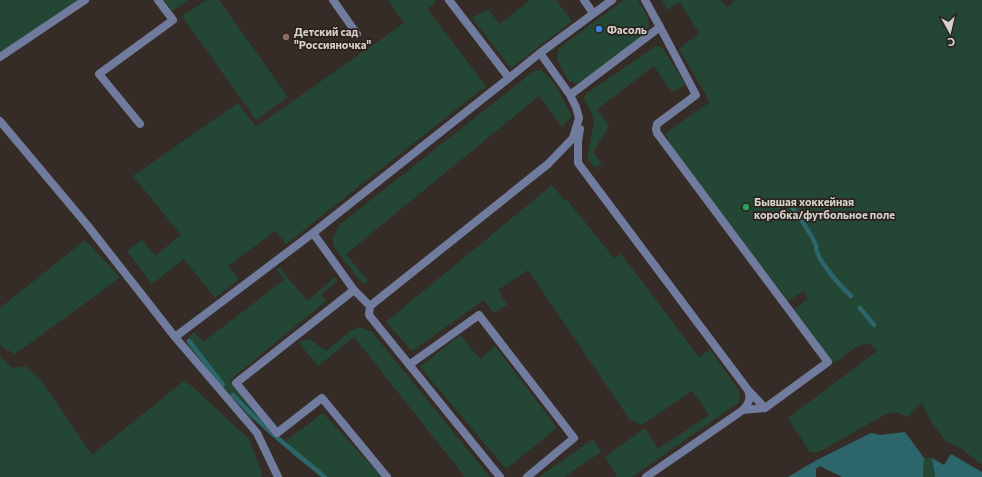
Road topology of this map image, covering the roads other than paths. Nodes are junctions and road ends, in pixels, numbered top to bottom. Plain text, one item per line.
1 (85, 0) edge
2 (158, 0) edge
3 (333, 0) edge
4 (449, 0) edge
5 (584, 0) edge
6 (612, 0) edge
7 (645, 0) edge
8 (593, 13) junction
9 (660, 27) junction
10 (357, 34) dead end
11 (540, 53) junction
12 (0, 57) edge
13 (509, 78) junction
14 (570, 95) junction
15 (579, 118) junction
16 (0, 121) edge
17 (140, 124) dead end
18 (313, 233) junction
19 (354, 290) junction
20 (370, 306) junction
21 (175, 337) junction
22 (409, 365) junction
23 (748, 390) junction
24 (765, 408) junction
25 (743, 410) junction
26 (278, 477) edge
27 (387, 477) edge
28 (500, 477) edge
29 (527, 477) edge
30 (646, 477) edge

1 - 12 street
2 - 17 street
3 - 10 street
4 - 13 street
5 - 8 street
6 - 8 street
7 - 9 street
8 - 11 street
9 - 14 street
9 - 24 street
11 - 13 street
11 - 14 street
13 - 18 street
14 - 15 street
15 - 20 street
15 - 23 street
16 - 21 street
18 - 19 street
18 - 21 street
19 - 20 street
19 - 27 street
20 - 22 street
21 - 26 street
22 - 28 street
22 - 29 street
23 - 24 street
23 - 25 street
24 - 25 street
25 - 30 street

